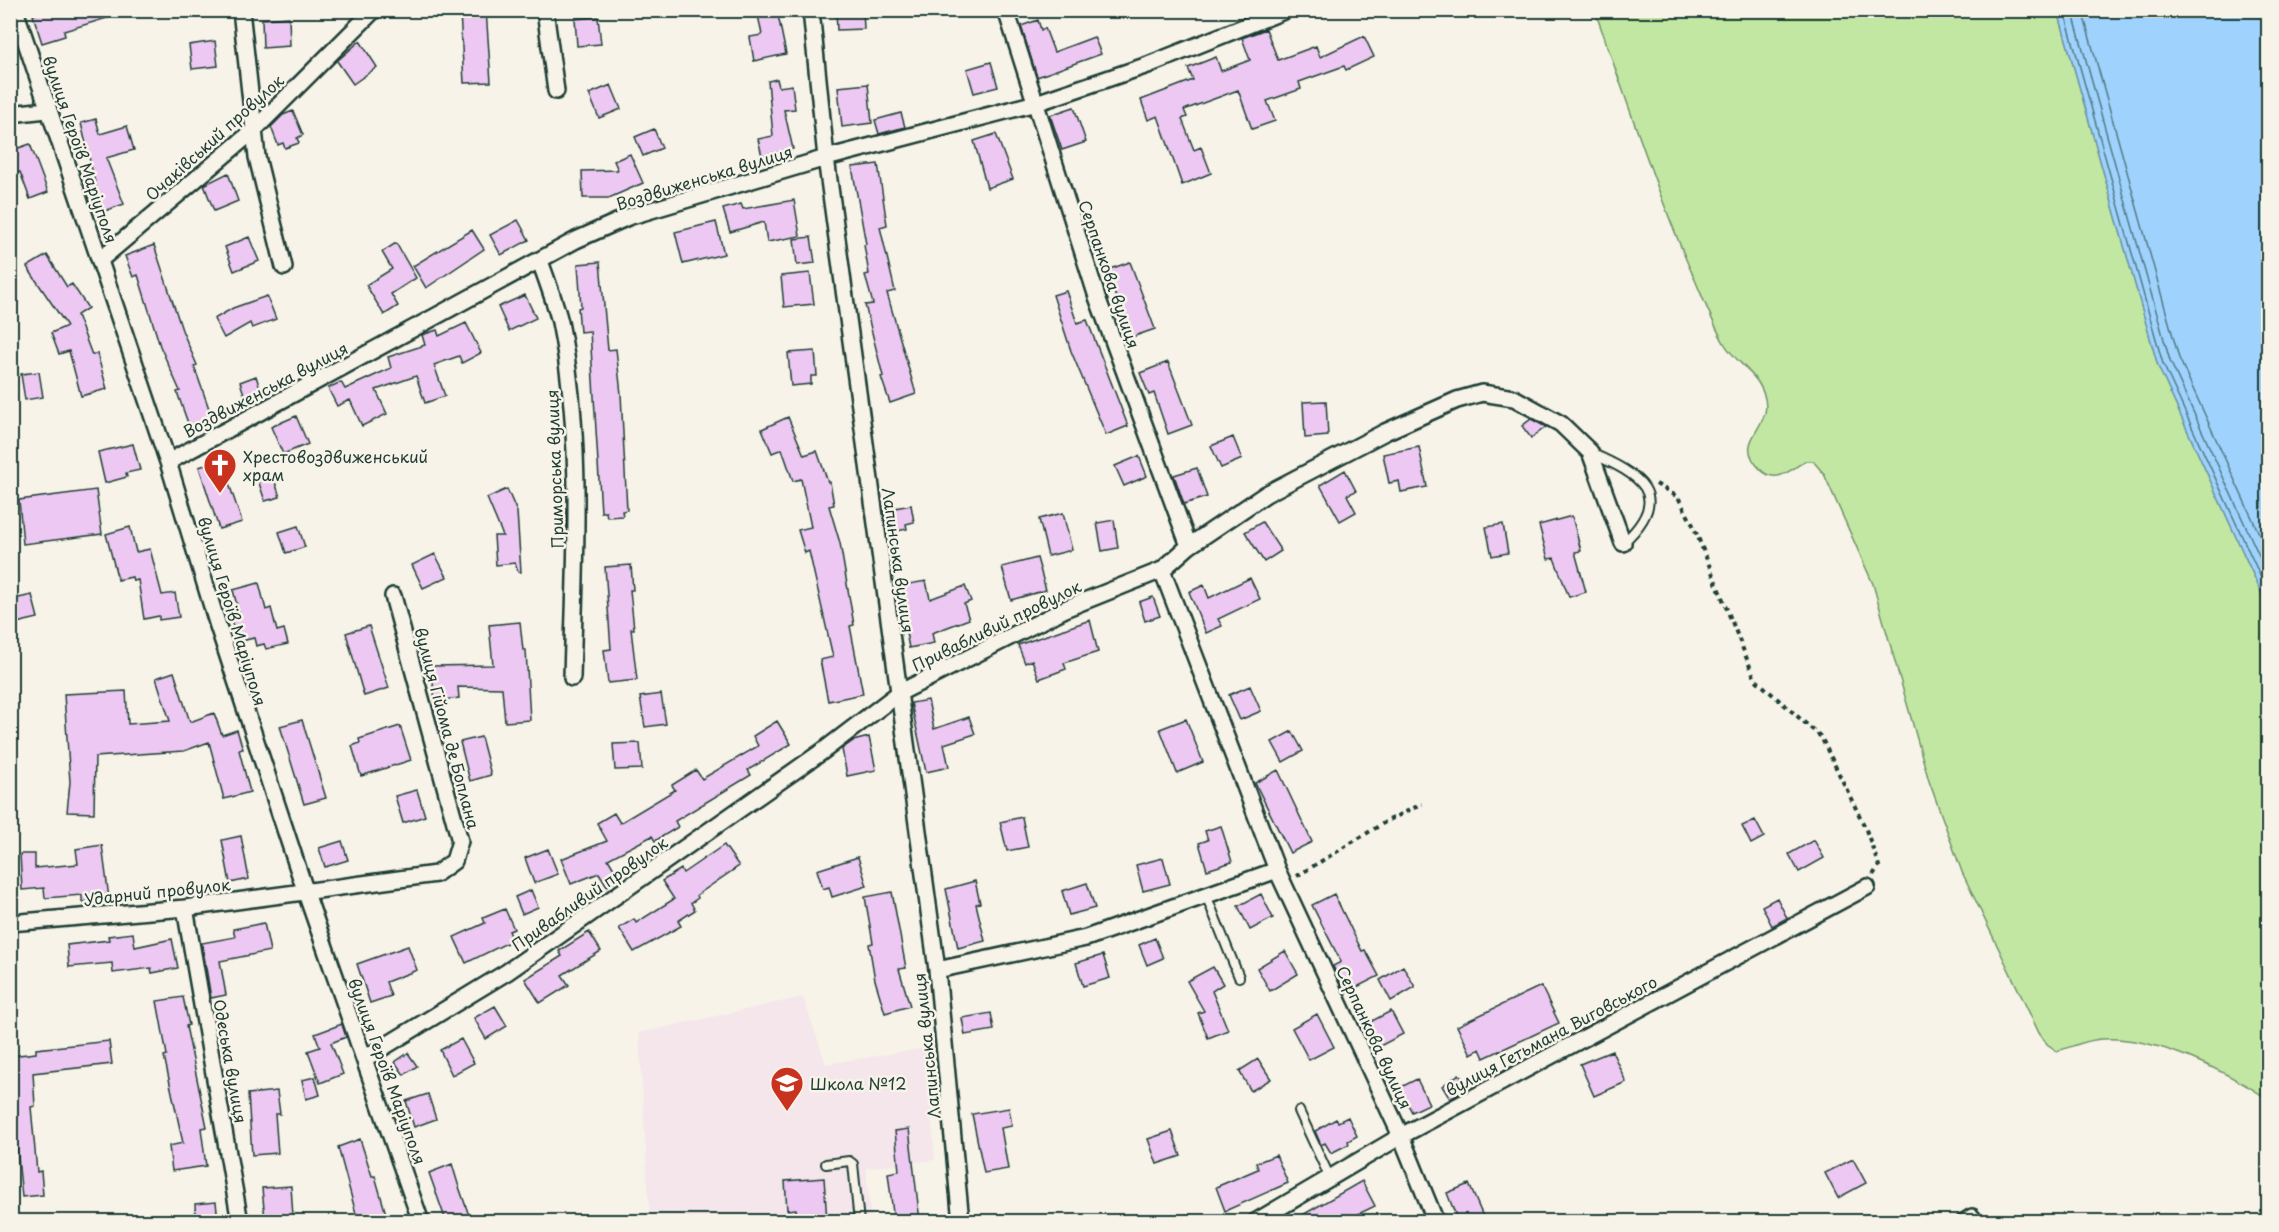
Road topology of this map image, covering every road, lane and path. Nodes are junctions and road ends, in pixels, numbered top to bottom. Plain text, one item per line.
1 (15, 10) edge
2 (242, 10) edge
3 (374, 10) edge
4 (545, 10) edge
5 (811, 10) edge
6 (1006, 10) edge
7 (1286, 10) edge
8 (556, 91) dead end
9 (1036, 104) junction
10 (47, 110) junction
11 (10, 114) edge
12 (253, 131) junction
13 (826, 158) junction
14 (100, 260) junction
15 (540, 261) junction
16 (284, 267) dead end
17 (1590, 452) junction
18 (168, 462) junction
19 (1631, 473) junction
20 (1623, 543) joint
21 (1189, 546) junction
22 (1162, 570) junction
23 (393, 596) dead end
24 (572, 678) dead end
25 (899, 693) junction
26 (1422, 804) dead end
27 (1280, 877) junction
28 (1867, 887) joint
29 (306, 892) junction
30 (1206, 895) junction
31 (185, 908) junction
32 (10, 923) edge
33 (937, 970) junction
34 (1239, 977) dead end
35 (364, 1059) junction
36 (1299, 1111) dead end
37 (1401, 1136) junction
38 (826, 1164) dead end
39 (1329, 1176) junction
40 (240, 1221) edge
41 (421, 1221) edge
42 (859, 1221) edge
43 (961, 1221) edge
44 (1255, 1221) edge
45 (1436, 1221) edge

1 - 10 street, вулиця Героїв Маріуполя
2 - 12 street
3 - 12 street, Очаківський провулок
4 - 8 street
5 - 13 street, Лапинська вулиця
6 - 9 street, Серпанкова вулиця
7 - 9 street, Воздвиженська вулиця
9 - 13 street, Воздвиженська вулиця
9 - 21 street, Серпанкова вулиця
10 - 11 street
10 - 14 street, вулиця Героїв Маріуполя
12 - 14 street, Очаківський провулок
12 - 16 street
13 - 15 street, Воздвиженська вулиця
13 - 25 street, Лапинська вулиця
14 - 18 street, вулиця Героїв Маріуполя
15 - 18 street, Воздвиженська вулиця
15 - 24 street, Приморська вулиця
17 - 19 lane
17 - 20 street, Привабливий провулок
17 - 21 street, Привабливий провулок
18 - 29 street, вулиця Героїв Маріуполя
19 - 20 lane
19 - 28 path
21 - 22 street, Привабливий провулок
22 - 25 street, Привабливий провулок
22 - 27 street, Серпанкова вулиця
23 - 29 street, вулиця Гійома де Боплана
25 - 33 street, Лапинська вулиця
25 - 35 street, Привабливий провулок
26 - 27 path
27 - 30 street
27 - 37 street, Серпанкова вулиця
28 - 37 street, вулиця Гетьмана Виговського
29 - 31 street, Ударний провулок
29 - 35 street, вулиця Героїв Маріуполя
30 - 33 street
30 - 34 lane
31 - 32 street, Ударний провулок
31 - 40 street, Одеська вулиця
33 - 43 street, Лапинська вулиця
35 - 41 street, вулиця Героїв Маріуполя
36 - 39 lane
37 - 39 street, вулиця Гетьмана Виговського
37 - 45 street, Серпанкова вулиця
38 - 42 lane
39 - 44 street, вулиця Гетьмана Виговського

